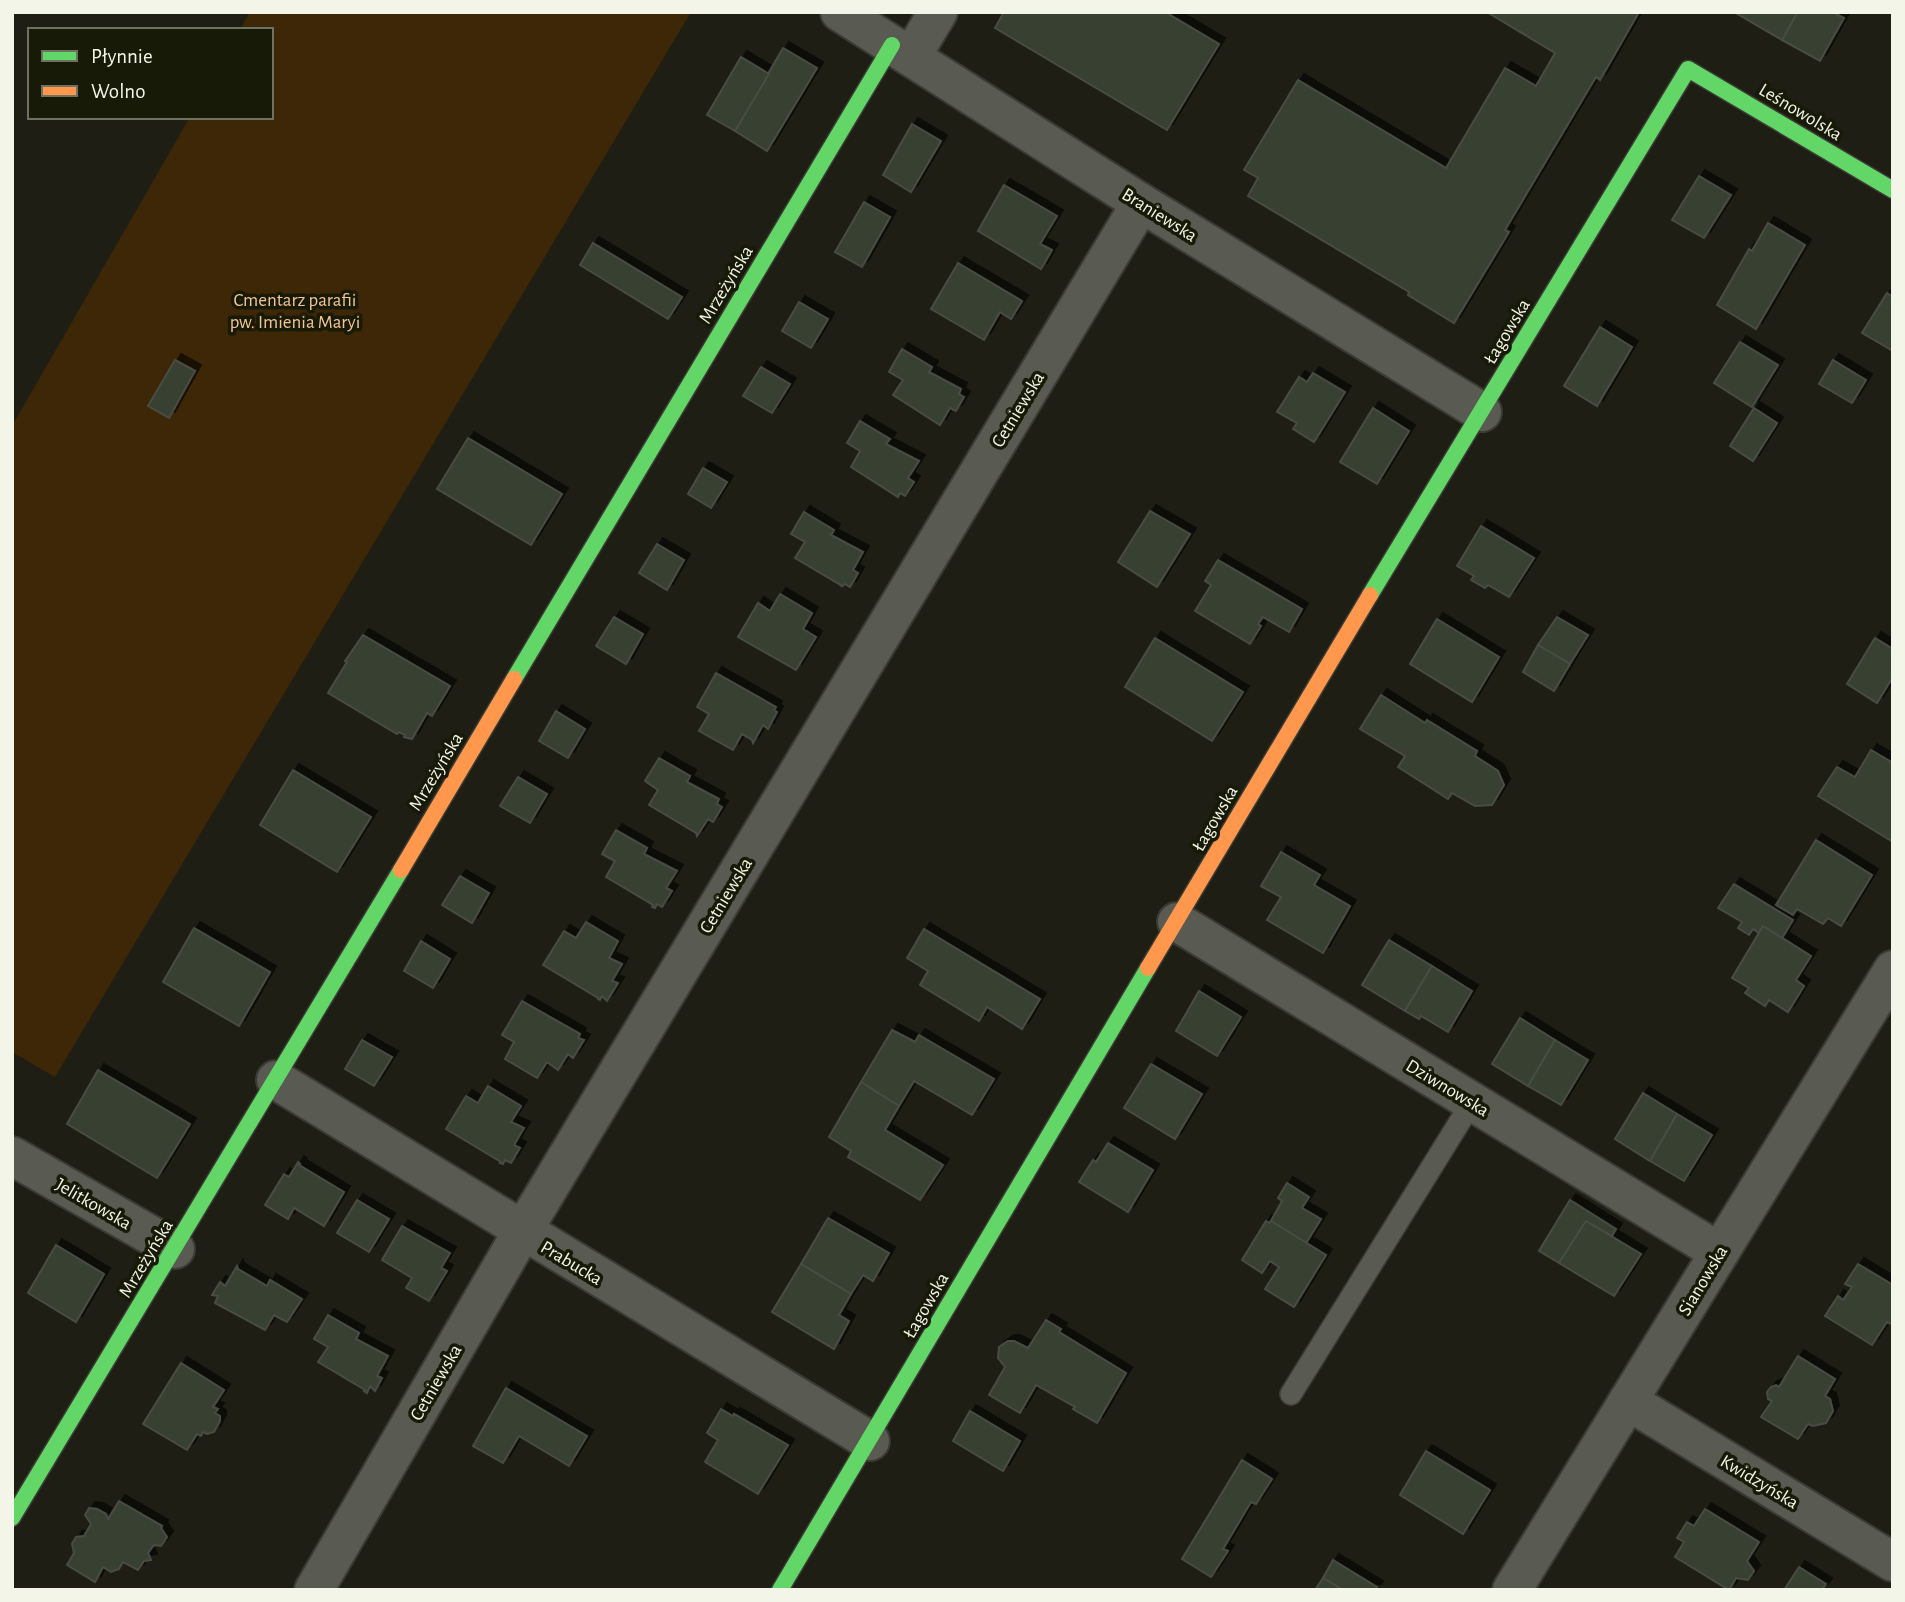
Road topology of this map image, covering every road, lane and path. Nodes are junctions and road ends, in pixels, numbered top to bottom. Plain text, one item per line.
1 (840, 12) edge
2 (938, 12) edge
3 (901, 51) junction
4 (1688, 69) joint
5 (1893, 190) edge
6 (1141, 203) junction
7 (1482, 412) junction
8 (1177, 922) junction
9 (1893, 970) edge
10 (276, 1080) junction
11 (1472, 1101) junction
12 (12, 1156) edge
13 (522, 1232) junction
14 (175, 1249) junction
15 (1719, 1252) junction
16 (1291, 1394) dead end
17 (1628, 1401) junction
18 (870, 1441) junction
19 (12, 1518) edge
20 (1893, 1562) edge
21 (314, 1590) edge
22 (780, 1590) edge
23 (1512, 1590) edge

1 - 3 street, Braniewska
2 - 3 street
3 - 6 street, Braniewska
3 - 10 street, Mrzeżyńska
4 - 5 street, Leśnowolska
4 - 7 street, Łagowska
6 - 7 street, Braniewska
6 - 13 street, Cetniewska
7 - 8 street, Łagowska
8 - 11 street, Dziwnowska
8 - 18 street, Łagowska
9 - 15 street, Sianowska
10 - 13 street, Prabucka
10 - 14 street, Mrzeżyńska
11 - 15 street, Dziwnowska
11 - 16 lane
12 - 14 street, Jelitkowska
13 - 18 street, Prabucka
13 - 21 street, Cetniewska
14 - 19 street, Mrzeżyńska
15 - 17 street, Sianowska
17 - 20 street, Kwidzyńska
17 - 23 street, Sianowska
18 - 22 street, Łagowska

